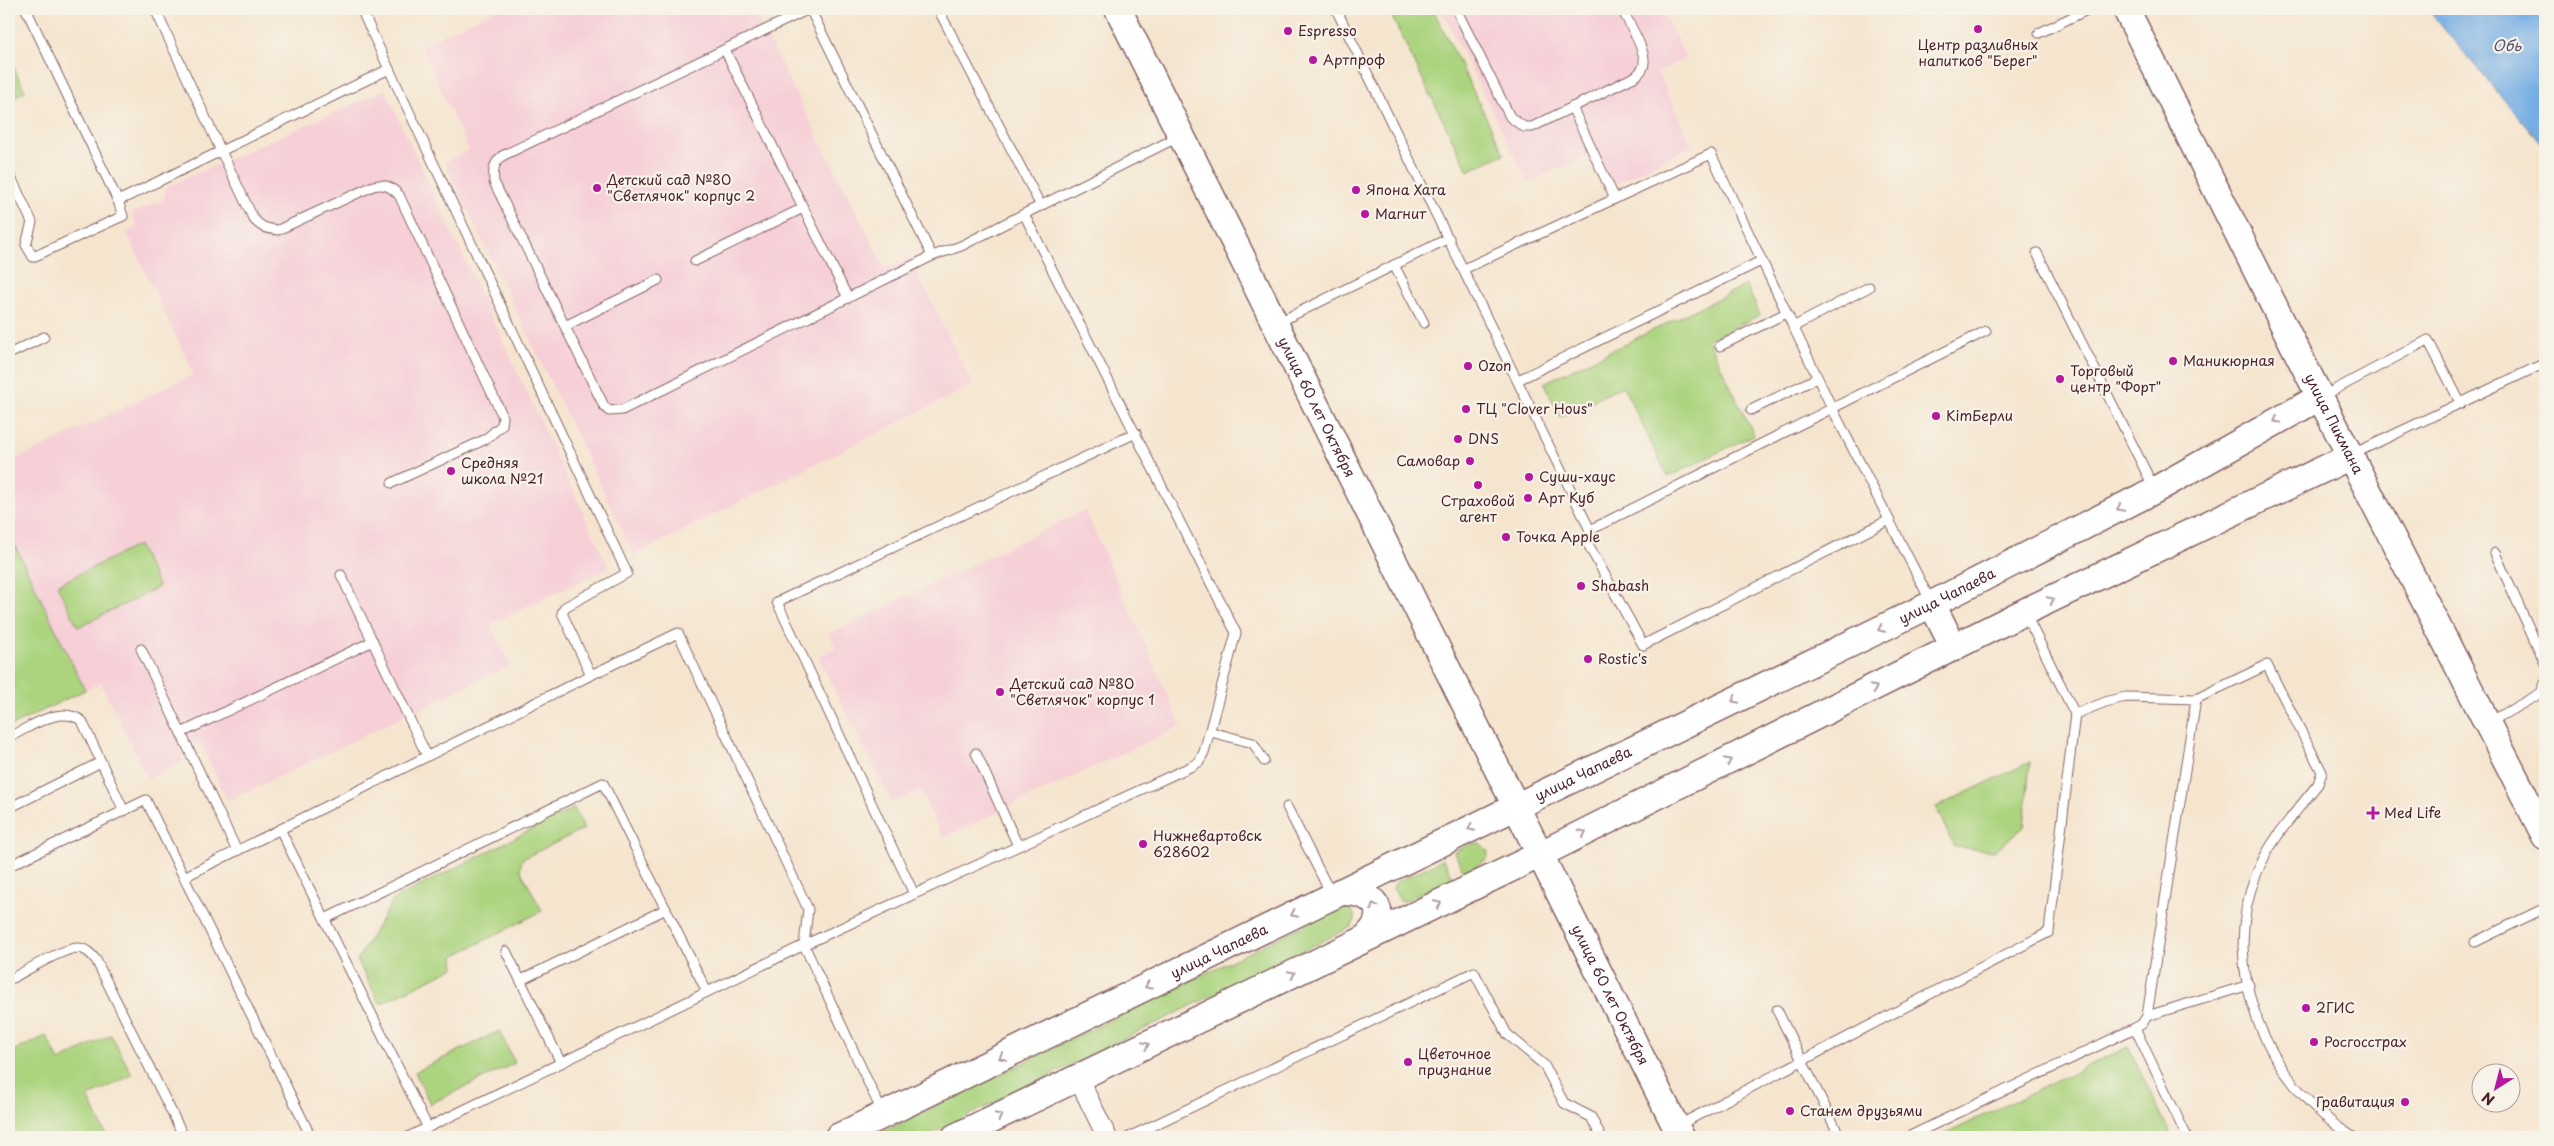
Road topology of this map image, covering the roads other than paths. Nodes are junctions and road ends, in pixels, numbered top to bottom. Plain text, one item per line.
1 (26, 9) edge
2 (155, 9) edge
3 (361, 9) edge
4 (809, 9) edge
5 (938, 9) edge
6 (1118, 9) edge
7 (1336, 9) edge
8 (1456, 9) edge
9 (1622, 9) edge
10 (2089, 9) edge
11 (2126, 9) edge
12 (2039, 33) dead end
13 (725, 50) junction
14 (389, 69) junction
15 (1572, 107) junction
16 (1180, 136) junction
17 (221, 151) junction
18 (9, 173) edge
19 (1615, 199) junction
20 (118, 201) junction
21 (1041, 206) junction
22 (803, 208) junction
23 (1024, 214) junction
24 (1449, 238) junction
25 (2037, 253) dead end
26 (932, 256) junction
27 (695, 261) dead end
28 (1761, 261) junction
29 (1394, 265) junction
30 (1464, 269) junction
31 (658, 280) dead end
32 (1869, 287) dead end
33 (848, 298) junction
34 (1786, 313) junction
35 (1275, 324) junction
36 (1424, 324) dead end
37 (565, 326) junction
38 (1793, 326) junction
39 (1986, 331) dead end
40 (44, 337) dead end
41 (1720, 346) dead end
42 (9, 354) edge
43 (2545, 363) edge
44 (1818, 378) junction
45 (1518, 380) junction
46 (2320, 397) junction
47 (2461, 404) junction
48 (1751, 410) dead end
49 (1833, 410) junction
50 (1136, 432) junction
51 (2351, 456) junction
52 (392, 483) dead end
53 (2155, 490) junction
54 (1889, 520) junction
55 (1590, 530) junction
56 (2495, 553) dead end
57 (341, 575) dead end
58 (1932, 604) junction
59 (2024, 612) junction
60 (373, 641) junction
61 (1954, 648) junction
62 (141, 649) dead end
63 (2545, 663) edge
64 (591, 674) junction
65 (2545, 683) edge
66 (2196, 699) junction
67 (2075, 714) junction
68 (2488, 723) junction
69 (1211, 732) junction
70 (181, 733) junction
71 (9, 737) edge
72 (976, 753) dead end
73 (427, 756) junction
74 (1264, 760) dead end
75 (101, 762) junction
76 (1287, 807) dead end
77 (1515, 807) junction
78 (9, 808) edge
79 (124, 811) junction
80 (280, 829) junction
81 (2545, 836) edge
82 (1018, 846) junction
83 (237, 851) junction
84 (1539, 855) junction
85 (9, 866) edge
86 (184, 877) junction
87 (914, 894) junction
88 (1336, 894) junction
89 (2545, 908) edge
90 (666, 909) junction
91 (325, 919) junction
92 (1363, 940) junction
93 (2475, 942) dead end
94 (804, 945) junction
95 (506, 951) dead end
96 (9, 980) edge
97 (521, 980) junction
98 (2248, 985) junction
99 (708, 992) junction
100 (1777, 1010) dead end
101 (2147, 1016) junction
102 (2135, 1028) junction
103 (1802, 1061) junction
104 (562, 1063) junction
105 (1078, 1078) junction
106 (884, 1115) junction
107 (428, 1128) junction
108 (1679, 1132) edge
109 (184, 1137) edge
110 (311, 1137) edge
111 (408, 1137) edge
112 (838, 1137) edge
113 (956, 1137) edge
114 (1107, 1137) edge
115 (1129, 1137) edge
116 (1601, 1137) edge
117 (1840, 1137) edge
118 (1908, 1137) edge
119 (2187, 1137) edge
120 (2353, 1137) edge

1 - 20 lane
2 - 17 lane
3 - 14 lane
4 - 13 lane
4 - 26 lane
5 - 21 lane
6 - 16 street, улица 60 лет Октября
7 - 24 lane
8 - 15 lane
9 - 15 lane
10 - 12 lane
11 - 46 street, улица Пикмана
13 - 22 lane
13 - 37 lane
14 - 17 lane
14 - 64 lane
15 - 19 lane
16 - 21 lane
16 - 35 street, улица 60 лет Октября
17 - 20 lane
17 - 52 lane
18 - 20 lane
19 - 28 lane
19 - 30 lane
21 - 23 lane
22 - 27 lane
22 - 33 lane
23 - 26 lane
23 - 50 lane
24 - 29 lane
24 - 30 lane
25 - 53 lane
26 - 33 lane
28 - 34 lane
28 - 45 lane
29 - 35 lane
29 - 36 lane
30 - 45 lane
31 - 37 lane
32 - 38 lane
33 - 37 lane
34 - 38 lane
34 - 41 lane
35 - 77 street, улица 60 лет Октября
38 - 44 lane
39 - 49 lane
40 - 42 lane
43 - 47 lane
44 - 48 lane
44 - 49 lane
45 - 55 lane
46 - 47 lane
46 - 51 street, улица Пикмана
46 -> 53 street, улица Чапаева
47 - 51 lane
49 - 54 lane
49 - 55 lane
50 - 69 lane
50 - 87 lane
59 -> 51 street
51 - 68 street, улица Пикмана
53 -> 58 street, улица Чапаева
54 - 55 lane
54 - 58 lane
56 - 63 lane
57 - 60 lane
58 - 61 street
58 -> 77 street, улица Чапаева
59 - 61 street
59 - 67 lane
60 - 70 lane
60 - 73 lane
84 -> 61 street
62 - 70 lane
64 - 73 lane
64 - 94 lane
65 - 68 lane
66 - 67 lane
66 - 98 lane
66 - 101 lane
67 - 103 lane
68 - 81 street, улица Пикмана
69 - 74 lane
69 - 82 lane
70 - 83 lane
71 - 75 lane
72 - 82 lane
73 - 80 lane
75 - 78 lane
75 - 79 lane
76 - 88 lane
77 - 84 street, улица 60 лет Октября
77 -> 88 street, улица Чапаева
79 - 85 lane
79 - 86 lane
80 - 83 lane
80 - 91 lane
82 - 87 lane
83 - 86 lane
92 -> 84 street
84 - 108 street, улица 60 лет Октября
86 - 110 lane
87 - 94 lane
92 -> 88 street
88 -> 106 street, улица Чапаева
89 - 93 lane
90 - 91 lane
90 - 97 lane
90 - 99 lane
91 - 107 lane
105 -> 92 street
94 - 99 lane
94 - 106 lane
95 - 97 lane
96 - 109 lane
97 - 104 lane
98 - 101 lane
98 - 120 lane
99 - 104 lane
100 - 103 lane
101 - 102 lane
102 - 118 lane
102 - 119 lane
103 - 108 lane
103 - 117 lane
104 - 107 lane
113 -> 105 street
105 - 114 street
106 - 112 street, улица Чапаева
107 - 111 lane
115 - 116 lane

